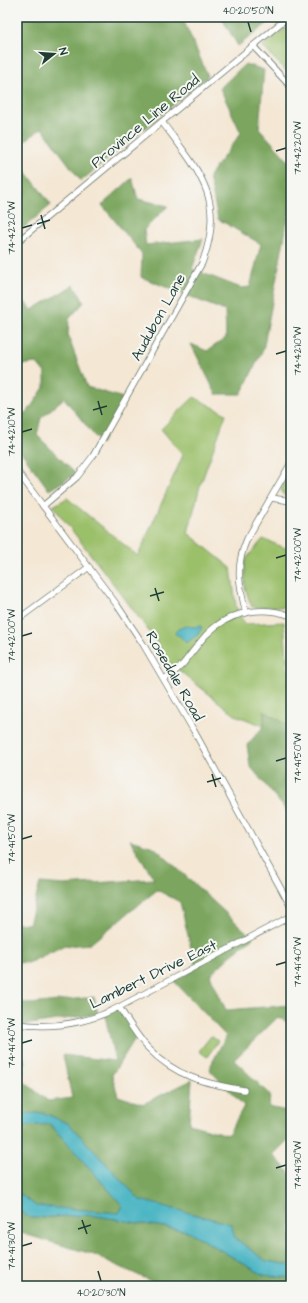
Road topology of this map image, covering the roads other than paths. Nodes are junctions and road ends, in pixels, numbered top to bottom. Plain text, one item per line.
1 (288, 17) edge
2 (253, 46) junction
3 (291, 87) edge
4 (162, 122) junction
5 (17, 242) edge
6 (291, 463) edge
7 (17, 471) edge
8 (271, 498) junction
9 (291, 501) edge
10 (43, 506) junction
11 (89, 567) junction
12 (246, 612) junction
13 (291, 616) edge
14 (17, 620) edge
15 (164, 680) junction
16 (291, 907) edge
17 (291, 916) edge
18 (119, 1007) junction
19 (17, 1024) edge
20 (244, 1090) dead end

1 - 2 street, Province Line Road
2 - 3 street
2 - 4 street, Province Line Road
4 - 5 street, Province Line Road
4 - 10 street, Audubon Lane
6 - 8 street
7 - 10 street, Rosedale Road
8 - 9 street
8 - 12 street
10 - 11 street, Rosedale Road
11 - 14 street
11 - 15 street, Rosedale Road
12 - 13 street
12 - 15 street
15 - 16 street, Rosedale Road
17 - 18 street, Lambert Drive East
18 - 19 street, Lambert Drive East
18 - 20 street

